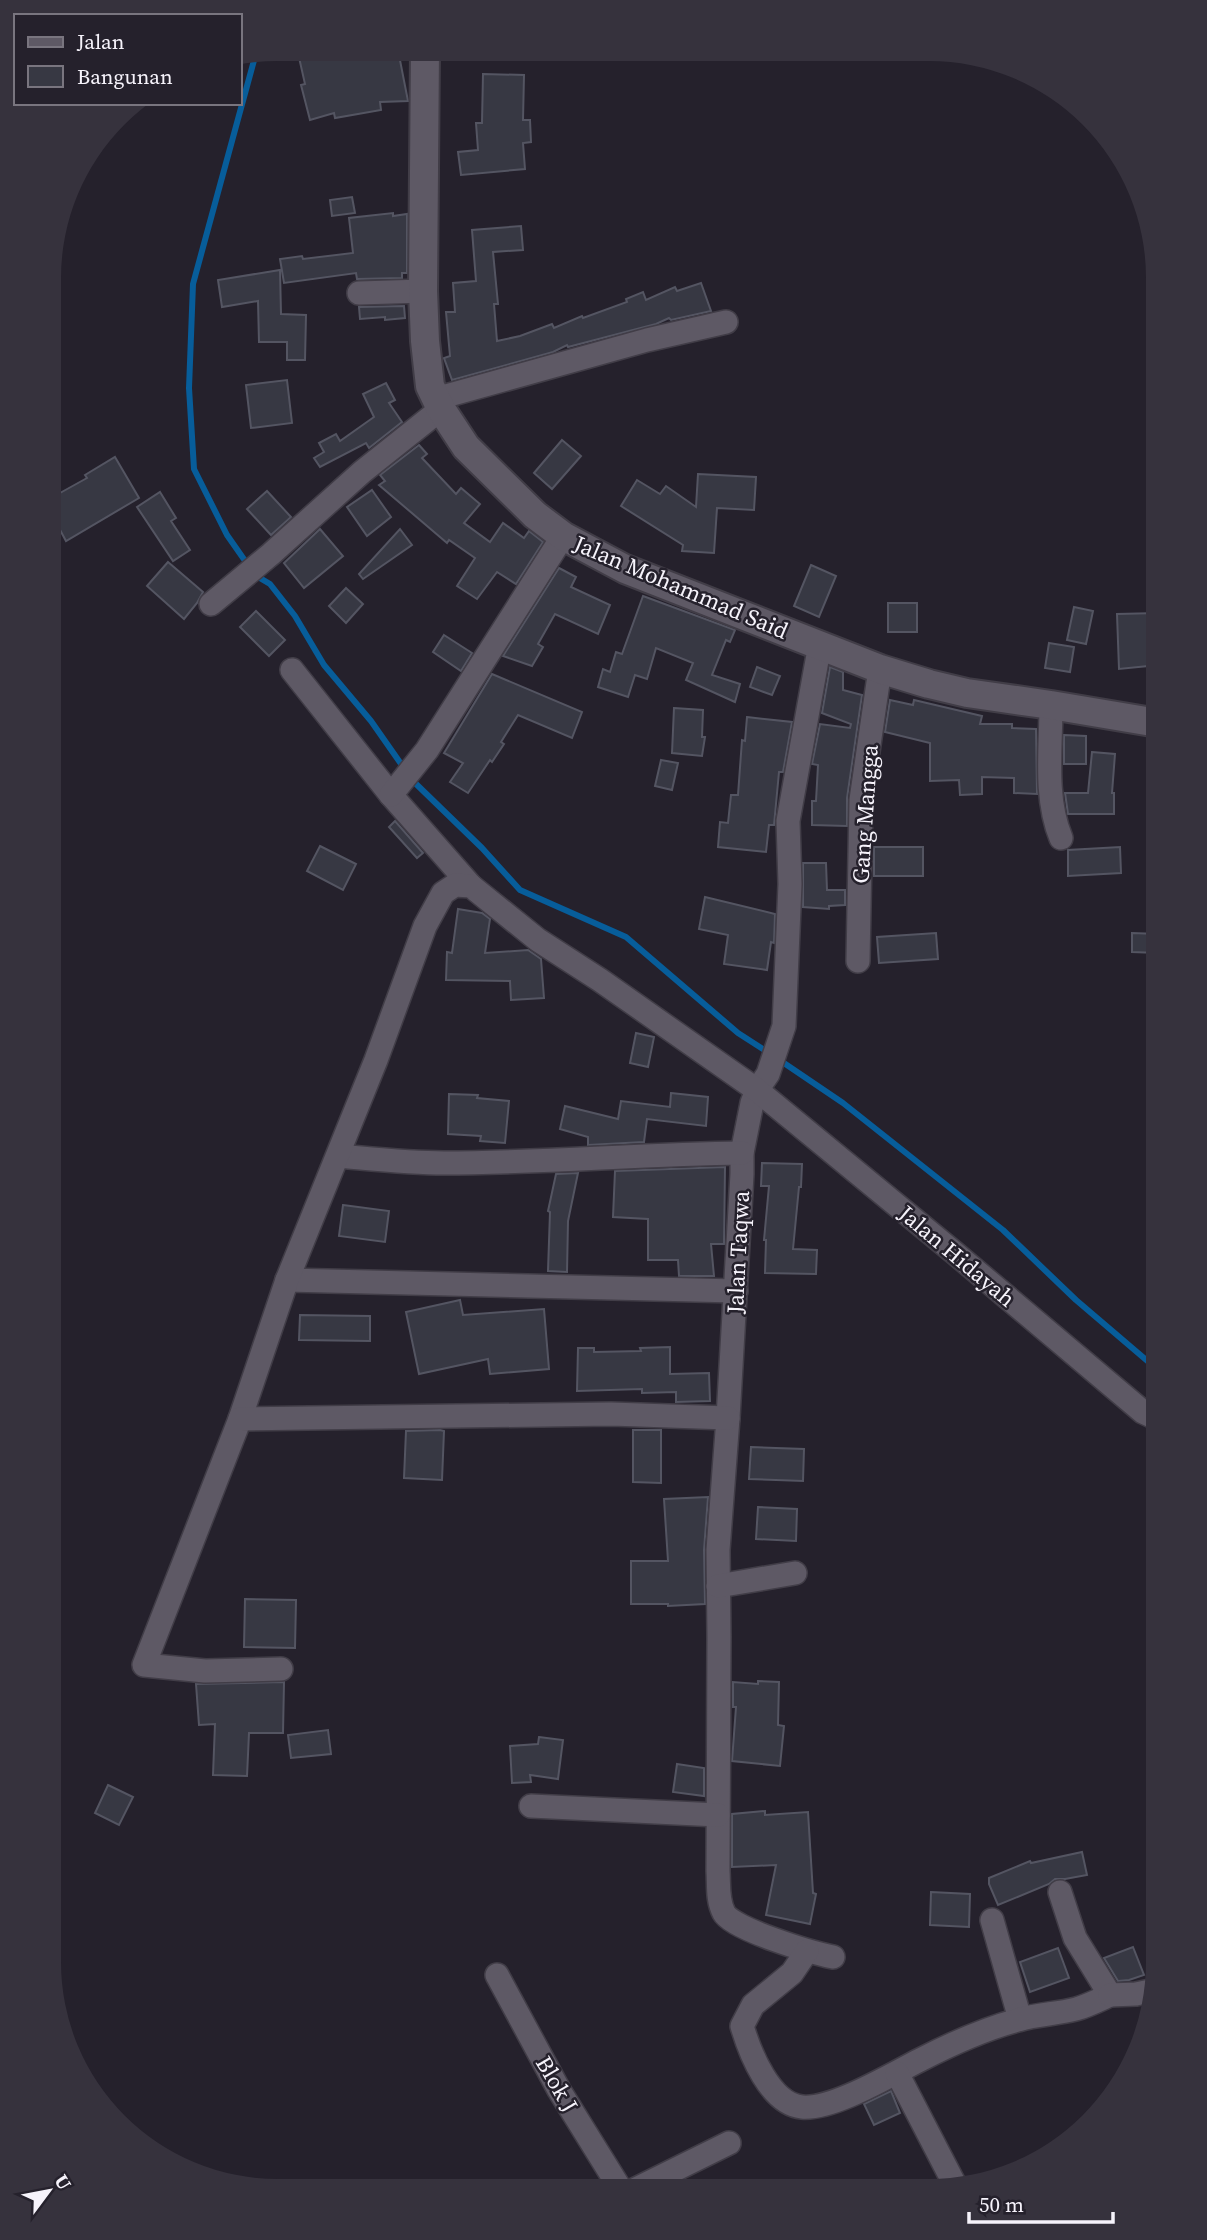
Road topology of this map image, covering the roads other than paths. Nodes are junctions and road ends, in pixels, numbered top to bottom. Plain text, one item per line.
1 (425, 62) edge
2 (424, 291) junction
3 (359, 293) dead end
4 (726, 322) dead end
5 (438, 404) junction
6 (563, 536) junction
7 (211, 604) dead end
8 (820, 645) junction
9 (880, 669) junction
10 (292, 670) dead end
11 (1051, 705) junction
12 (1146, 721) edge
13 (396, 789) junction
14 (1061, 838) dead end
15 (471, 886) junction
16 (858, 961) dead end
17 (763, 1082) junction
18 (741, 1153) junction
19 (338, 1156) junction
20 (287, 1280) junction
21 (736, 1291) junction
22 (1145, 1413) edge
23 (729, 1418) junction
24 (240, 1419) junction
25 (795, 1573) dead end
26 (718, 1586) junction
27 (281, 1669) dead end
28 (531, 1806) dead end
29 (718, 1815) junction
30 (1060, 1892) dead end
31 (992, 1920) dead end
32 (807, 1951) junction
33 (833, 1957) dead end
34 (497, 1975) dead end
35 (1143, 1992) edge
36 (1110, 1995) junction
37 (1020, 2019) junction
38 (897, 2073) junction
39 (729, 2143) dead end
40 (951, 2177) edge
41 (614, 2179) edge
42 (656, 2179) edge

1 - 2 street, Jalan Mohammad Said
2 - 3 street
2 - 5 street, Jalan Mohammad Said
4 - 5 street
5 - 6 street, Jalan Mohammad Said
5 - 7 street
6 - 8 street, Jalan Mohammad Said
6 - 13 street
8 - 9 street, Jalan Mohammad Said
8 - 17 street, Jalan Taqwa
9 - 11 street, Jalan Mohammad Said
9 - 16 street, Gang Mangga
10 - 13 street, Jalan Hidayah
11 - 12 street, Jalan Mohammad Said
11 - 14 street
13 - 15 street, Jalan Hidayah
15 - 17 street, Jalan Hidayah
15 - 19 street
17 - 18 street, Jalan Taqwa
17 - 22 street, Jalan Hidayah
18 - 19 street
18 - 21 street, Jalan Taqwa
19 - 20 street
20 - 21 street
20 - 24 street
21 - 23 street, Jalan Taqwa
23 - 24 street
23 - 26 street, Jalan Taqwa
24 - 27 street
25 - 26 street
26 - 29 street, Jalan Taqwa
28 - 29 street
29 - 32 street, Jalan Taqwa
30 - 36 street
31 - 37 street
32 - 33 street
32 - 38 street
34 - 41 street, Blok J
35 - 36 street
36 - 37 street
37 - 38 street
38 - 40 street
39 - 42 street

